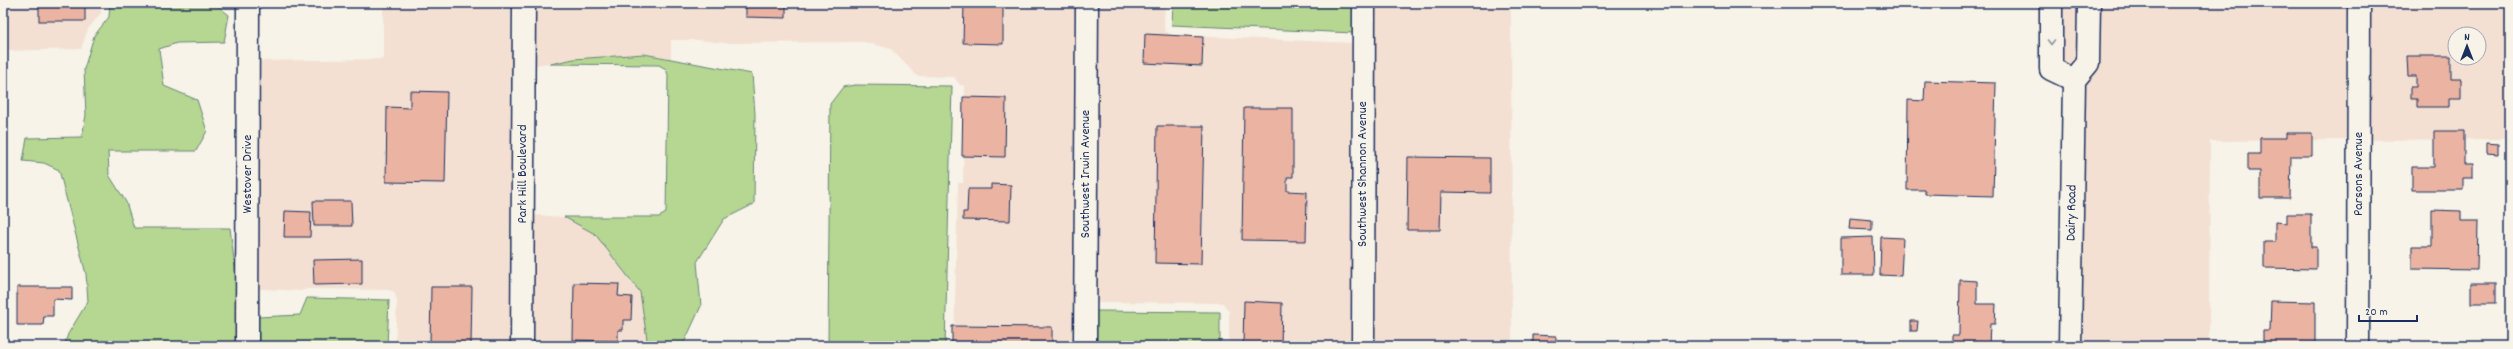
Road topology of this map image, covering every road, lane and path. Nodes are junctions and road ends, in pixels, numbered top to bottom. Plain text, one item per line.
1 (248, 3) edge
2 (524, 3) edge
3 (1087, 3) edge
4 (1364, 3) edge
5 (2051, 3) edge
6 (2089, 3) edge
7 (2359, 3) edge
8 (2074, 80) junction
9 (247, 346) edge
10 (522, 346) edge
11 (1085, 346) edge
12 (1363, 346) edge
13 (2070, 346) edge
14 (2358, 346) edge

1 - 9 street, Westover Drive
2 - 10 street, Park Hill Boulevard
3 - 11 street, Southwest Irwin Avenue
4 - 12 street, Southwest Shannon Avenue
5 -> 8 street
6 - 8 street
7 - 14 street, Parsons Avenue
8 - 13 street, Dairy Road

